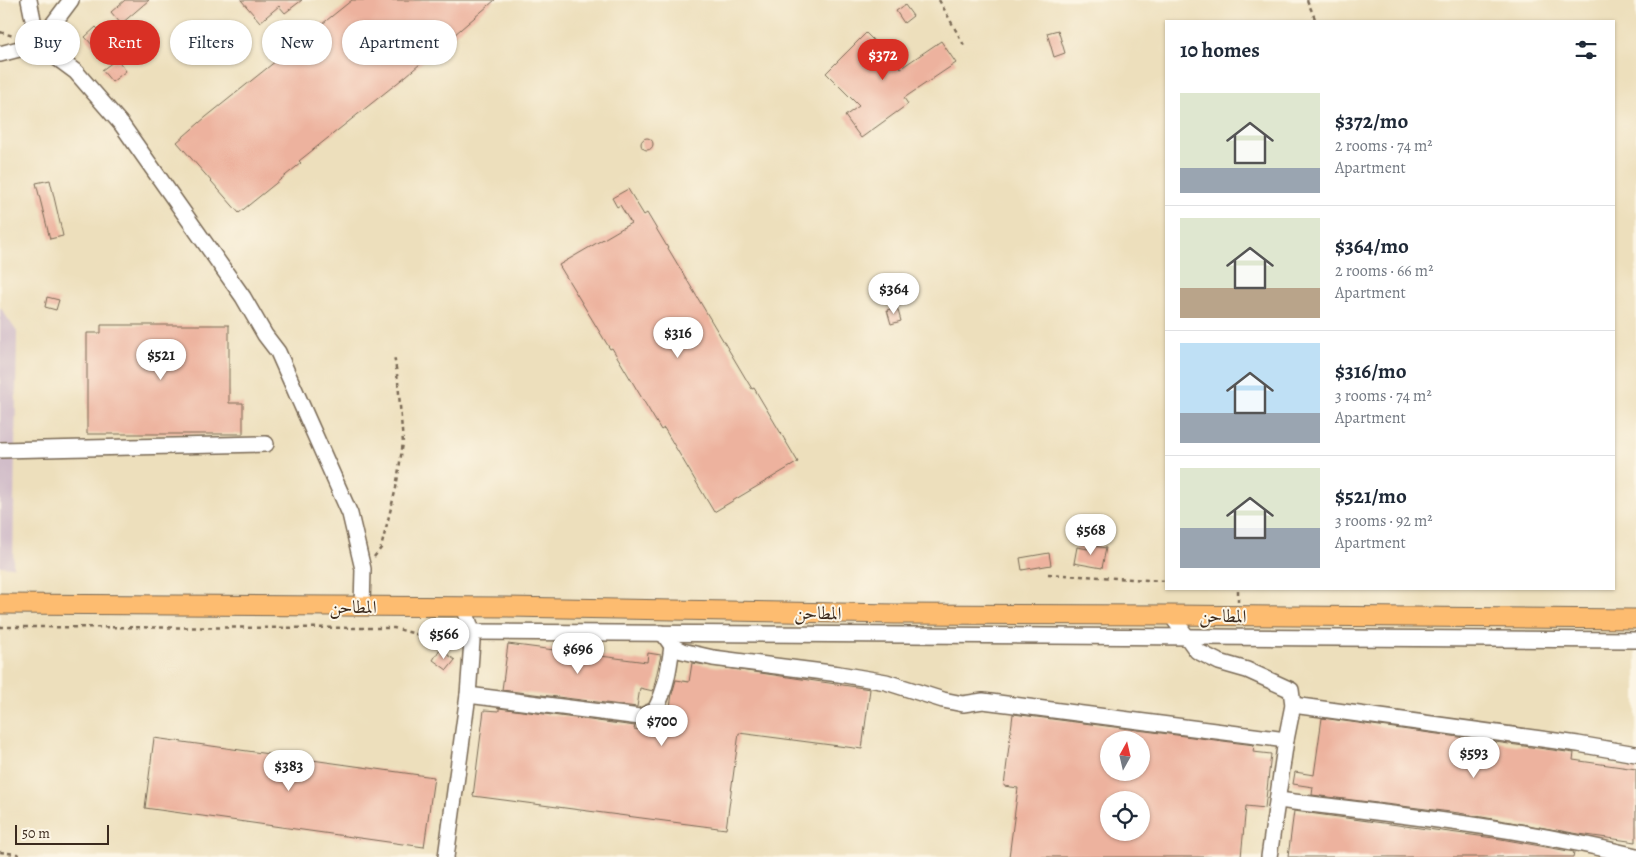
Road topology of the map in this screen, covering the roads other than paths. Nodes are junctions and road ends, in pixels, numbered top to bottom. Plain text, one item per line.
1 (29, 0) edge
2 (71, 0) edge
3 (33, 20) edge
4 (56, 20) edge
5 (15, 50) edge
6 (0, 54) edge
7 (66, 65) edge
8 (266, 444) dead end
9 (0, 450) edge
10 (0, 604) edge
11 (362, 607) junction
12 (464, 607) junction
13 (1171, 615) junction
14 (1636, 619) edge
15 (661, 633) junction
16 (471, 637) junction
17 (1188, 638) junction
18 (1636, 640) edge
19 (672, 646) junction
20 (468, 695) junction
21 (1294, 706) junction
22 (1286, 740) junction
23 (1636, 754) edge
24 (1278, 800) junction
25 (1636, 856) edge
26 (446, 857) edge
27 (1270, 857) edge

1 - 3 street
2 - 4 street
5 - 6 street
7 - 11 street
8 - 9 street
10 - 11 main road, المطاحن
11 - 12 main road, المطاحن
12 - 13 main road, المطاحن
12 - 16 street
13 - 14 main road, المطاحن
13 - 17 street
15 - 16 street
15 - 17 street
15 - 19 street
16 - 20 street
17 - 18 street
17 - 21 street
19 - 20 street
19 - 22 street
20 - 26 street
21 - 22 street
21 - 23 street
22 - 24 street
24 - 25 street
24 - 27 street

